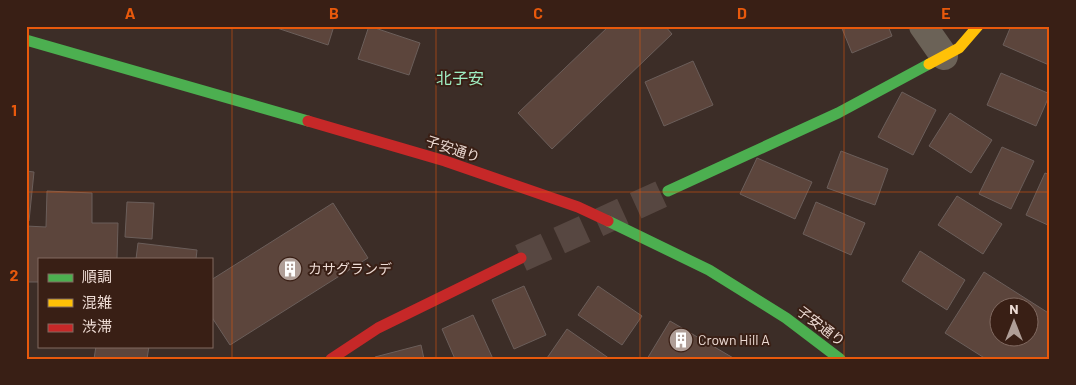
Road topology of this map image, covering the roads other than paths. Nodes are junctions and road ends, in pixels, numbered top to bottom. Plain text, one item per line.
1 (923, 26) edge
2 (978, 26) edge
3 (26, 40) edge
4 (944, 56) junction
5 (668, 191) tunnel mouth
6 (521, 258) tunnel mouth
7 (331, 359) edge
8 (840, 359) edge

1 - 4 street
2 - 4 street
3 - 8 street, 子安通り
4 - 5 street
6 - 7 street

